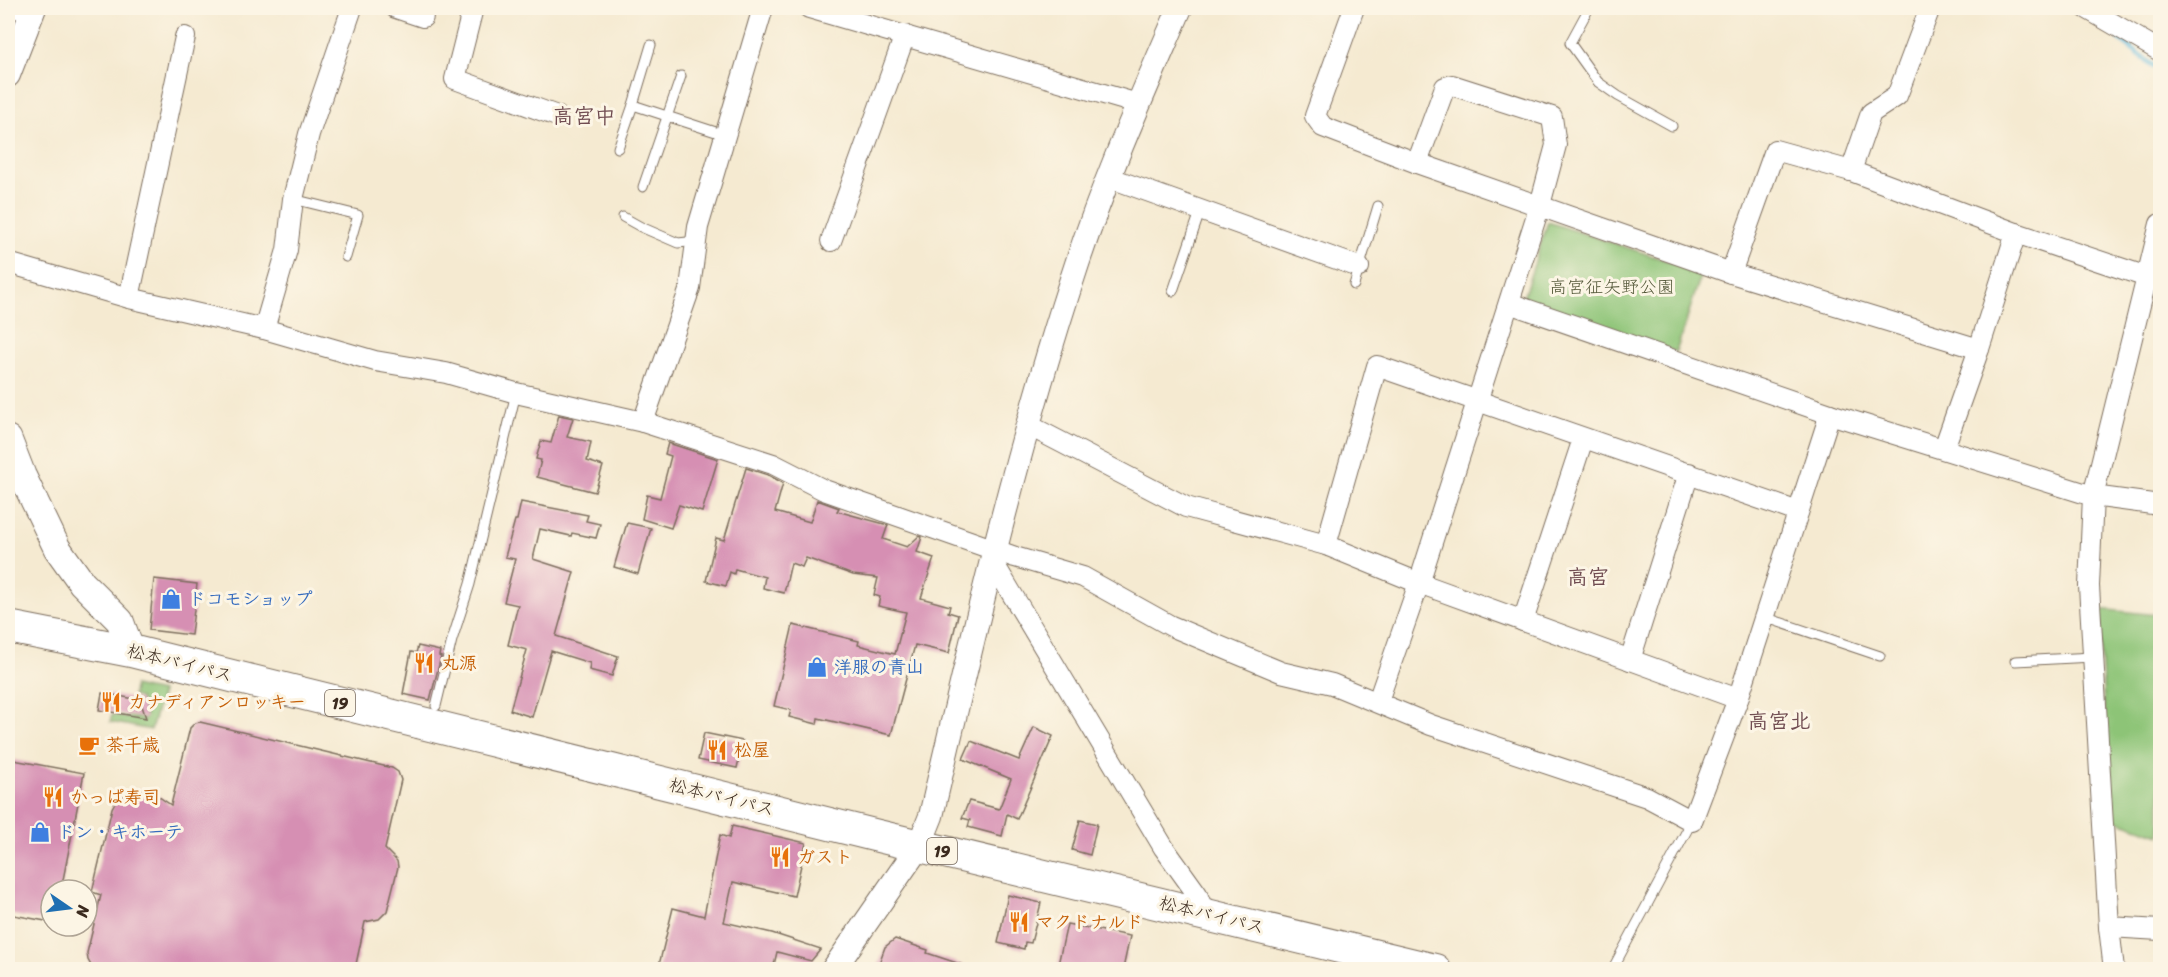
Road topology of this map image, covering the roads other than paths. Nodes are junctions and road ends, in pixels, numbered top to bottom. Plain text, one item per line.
1 (352, 8) edge
2 (396, 8) edge
3 (473, 8) edge
4 (763, 8) edge
5 (809, 8) edge
6 (1180, 8) edge
7 (1354, 8) edge
8 (1589, 8) edge
9 (1930, 8) edge
10 (2086, 8) edge
11 (23, 12) edge
12 (423, 17) dead end
13 (905, 35) junction
14 (185, 37) dead end
15 (651, 45) dead end
16 (2160, 51) edge
17 (8, 75) edge
18 (681, 76) dead end
19 (1138, 104) junction
20 (633, 105) junction
21 (557, 116) dead end
22 (668, 116) junction
23 (1672, 126) dead end
24 (725, 135) junction
25 (618, 148) dead end
26 (1417, 163) junction
27 (1851, 171) junction
28 (1108, 177) junction
29 (643, 187) dead end
30 (293, 199) junction
31 (1540, 205) junction
32 (1378, 206) dead end
33 (1201, 209) junction
34 (623, 217) dead end
35 (2160, 224) edge
36 (2016, 233) junction
37 (697, 241) junction
38 (831, 241) dead end
39 (346, 257) dead end
40 (8, 263) edge
41 (1731, 273) junction
42 (1356, 276) joint
43 (2147, 277) junction
44 (1173, 291) dead end
45 (129, 298) junction
46 (1509, 303) junction
47 (264, 329) junction
48 (1979, 349) junction
49 (516, 393) junction
50 (1477, 401) junction
51 (1830, 414) junction
52 (643, 423) junction
53 (1028, 425) junction
54 (8, 439) edge
55 (1583, 439) junction
56 (1944, 448) junction
57 (1689, 473) junction
58 (2093, 496) junction
59 (2160, 505) edge
60 (1798, 512) junction
61 (1326, 545) junction
62 (993, 553) junction
63 (1419, 583) junction
64 (1764, 617) junction
65 (1523, 621) junction
66 (8, 627) edge
67 (131, 651) junction
68 (1880, 656) dead end
69 (2093, 657) junction
70 (1630, 660) junction
71 (2015, 661) dead end
72 (1738, 699) junction
73 (1378, 702) junction
74 (436, 706) dead end
75 (1692, 821) junction
76 (919, 846) junction
77 (1204, 913) junction
78 (2109, 927) junction
79 (2160, 930) edge
80 (833, 969) edge
81 (1435, 969) edge
82 (1612, 969) edge
83 (2114, 969) edge

1 - 30 street
2 - 12 street
3 - 21 street
4 - 24 street
5 - 13 street
6 - 19 street
7 - 26 street
8 - 23 lane
9 - 27 street
10 - 16 street
11 - 17 street
13 - 19 street
13 - 38 street
14 - 45 street
15 - 20 lane
18 - 22 lane
19 - 28 street
20 - 22 lane
20 - 25 lane
22 - 24 lane
22 - 29 lane
24 - 37 street
26 - 31 street
26 - 31 street
27 - 36 street
27 - 41 street
28 - 33 street
28 - 53 street
30 - 39 lane
30 - 47 street
31 - 41 street
31 - 46 street
32 - 42 lane
33 - 42 street
33 - 44 lane
34 - 37 lane
35 - 43 street
36 - 43 street
36 - 48 street
37 - 52 street
40 - 45 street
41 - 48 street
43 - 58 street
45 - 47 street
46 - 50 street
46 - 51 street
47 - 49 street
48 - 56 street
49 - 52 street
49 - 74 lane
50 - 55 street
50 - 61 street
50 - 63 street
51 - 56 street
51 - 60 street
52 - 62 street
53 - 61 street
53 - 62 street
54 - 67 main road
55 - 57 street
55 - 65 street
56 - 58 street
57 - 60 street
57 - 70 street
58 - 59 street
58 - 69 street
60 - 64 street
61 - 63 street
62 - 73 street
62 - 76 street
62 - 77 street
63 - 65 street
63 - 73 street
64 - 68 lane
64 - 72 street
65 - 70 street
66 - 67 highway, 松本バイパス / 19
67 - 76 highway, 松本バイパス / 19
69 - 71 lane
69 - 78 street
70 - 72 street
72 - 75 street
73 - 75 street
75 - 82 lane
76 - 77 highway, 松本バイパス / 19
76 - 80 street
77 - 81 highway, 松本バイパス / 19
78 - 79 street
78 - 83 street

